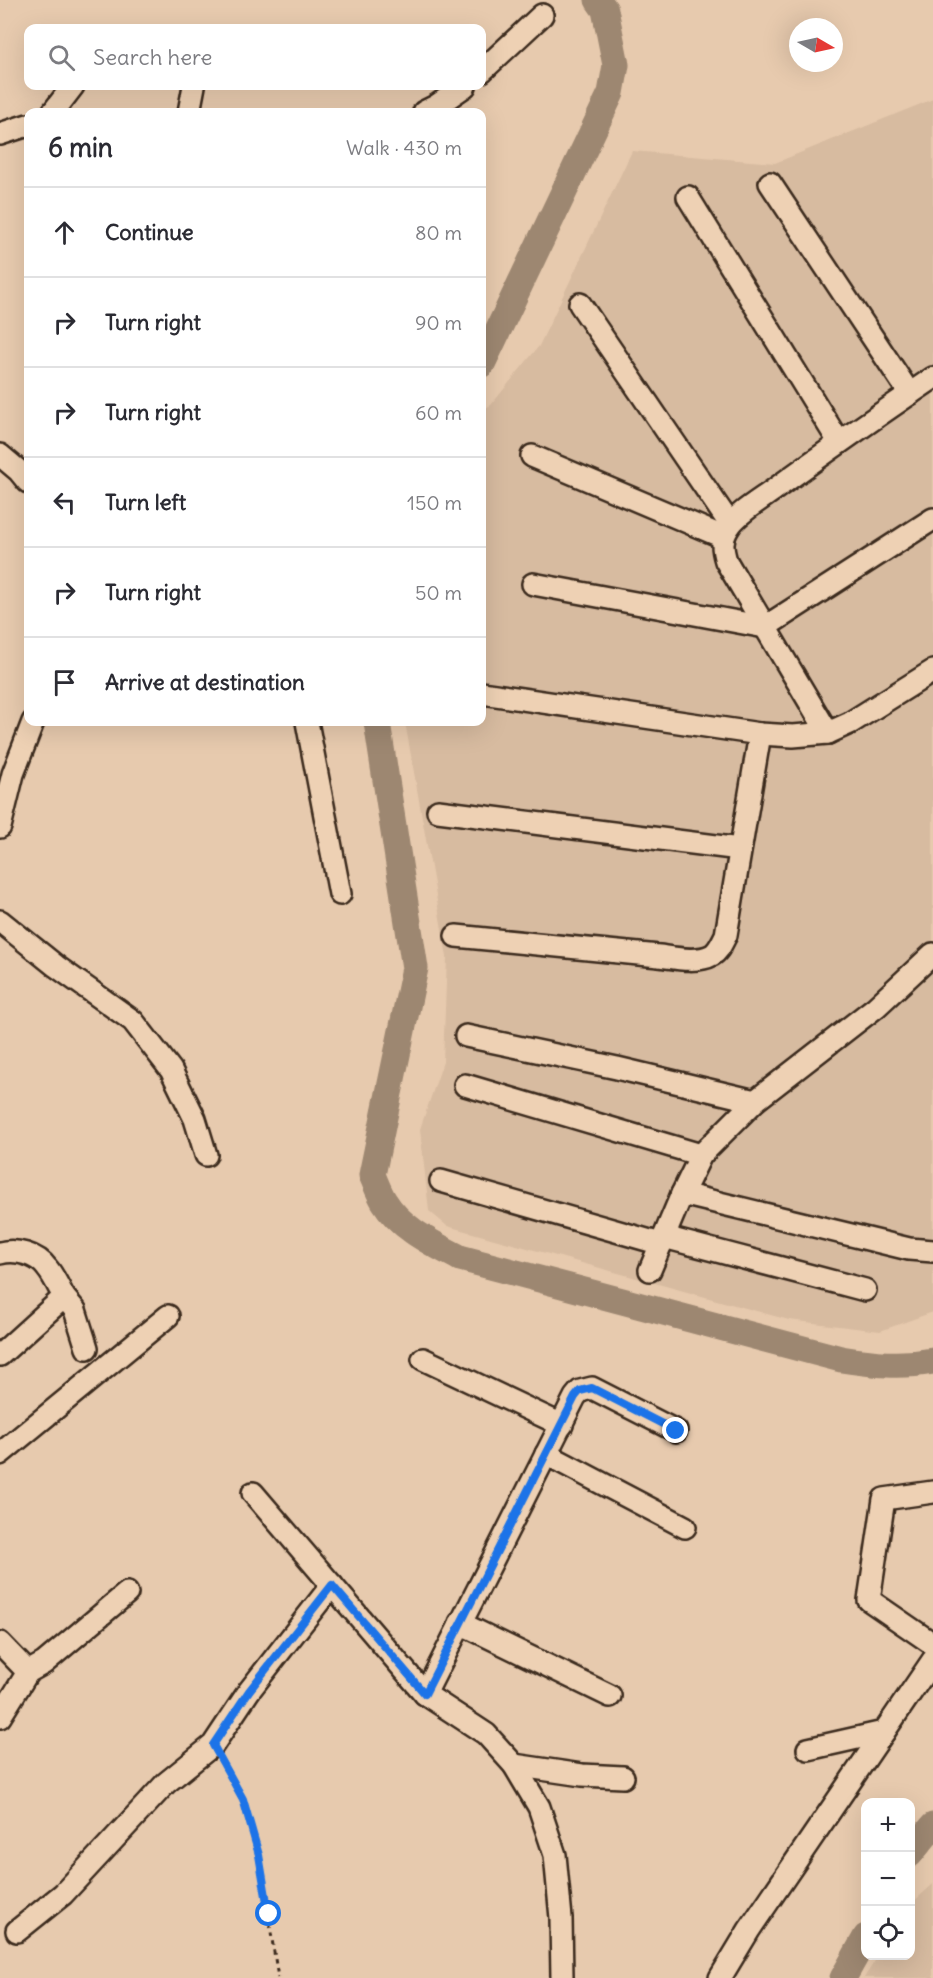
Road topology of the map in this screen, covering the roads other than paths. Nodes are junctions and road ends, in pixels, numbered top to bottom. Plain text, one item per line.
1 (542, 15) dead end
2 (486, 67) edge
3 (70, 90) edge
4 (193, 90) edge
5 (459, 90) edge
6 (57, 108) edge
7 (190, 108) edge
8 (432, 108) edge
9 (24, 125) edge
10 (0, 134) edge
11 (770, 183) dead end
12 (688, 197) dead end
13 (580, 304) dead end
14 (933, 378) edge
15 (910, 393) junction
16 (838, 442) junction
17 (0, 454) edge
18 (532, 456) dead end
19 (24, 477) edge
20 (933, 519) edge
21 (726, 531) junction
22 (533, 584) dead end
23 (765, 627) junction
24 (933, 671) edge
25 (486, 694) edge
26 (31, 726) edge
27 (309, 726) edge
28 (828, 733) junction
29 (760, 734) junction
30 (438, 811) dead end
31 (0, 827) edge
32 (740, 849) junction
33 (340, 894) dead end
34 (0, 921) edge
35 (456, 936) dead end
36 (933, 954) edge
37 (466, 1036) dead end
38 (465, 1085) dead end
39 (755, 1101) junction
40 (206, 1155) dead end
41 (701, 1155) junction
42 (441, 1181) dead end
43 (682, 1194) junction
44 (663, 1240) junction
45 (933, 1251) edge
46 (0, 1253) edge
47 (650, 1270) dead end
48 (865, 1290) dead end
49 (64, 1297) junction
50 (168, 1316) dead end
51 (87, 1348) dead end
52 (0, 1355) edge
53 (423, 1359) dead end
54 (562, 1425) junction
55 (676, 1431) dead end
56 (0, 1454) edge
57 (546, 1454) junction
58 (933, 1492) edge
59 (253, 1493) dead end
60 (685, 1527) dead end
61 (332, 1585) junction
62 (127, 1593) dead end
63 (460, 1623) junction
64 (0, 1643) edge
65 (933, 1644) edge
66 (933, 1660) edge
67 (28, 1672) junction
68 (425, 1694) junction
69 (610, 1696) dead end
70 (0, 1717) edge
71 (884, 1732) junction
72 (808, 1749) dead end
73 (514, 1765) junction
74 (622, 1777) dead end
75 (17, 1931) dead end
76 (562, 1978) edge
77 (720, 1978) edge

1 - 2 street
3 - 6 street
4 - 7 street
5 - 8 street
9 - 10 street
11 - 15 street
12 - 16 street
13 - 21 street
14 - 15 street
15 - 16 street
16 - 21 street
17 - 19 street
18 - 21 street
20 - 23 street
21 - 23 street
22 - 23 street
23 - 28 street
24 - 28 street
25 - 29 street
26 - 31 street
27 - 33 street
28 - 29 street
29 - 32 street
30 - 32 street
32 - 35 street
34 - 40 street
36 - 39 street
37 - 39 street
38 - 41 street
39 - 41 street
41 - 43 street
42 - 44 street
43 - 44 street
43 - 45 street
44 - 47 street
44 - 48 street
46 - 49 street
49 - 51 street
49 - 52 street
50 - 56 street
53 - 54 street
54 - 55 street
54 - 57 street
57 - 60 street
57 - 63 street
58 - 65 street
59 - 61 street
61 - 68 street
61 - 75 street
62 - 67 street
63 - 68 street
63 - 69 street
64 - 67 street
66 - 71 street
67 - 70 street
68 - 73 street
71 - 72 street
71 - 77 street
73 - 74 street
73 - 76 street

